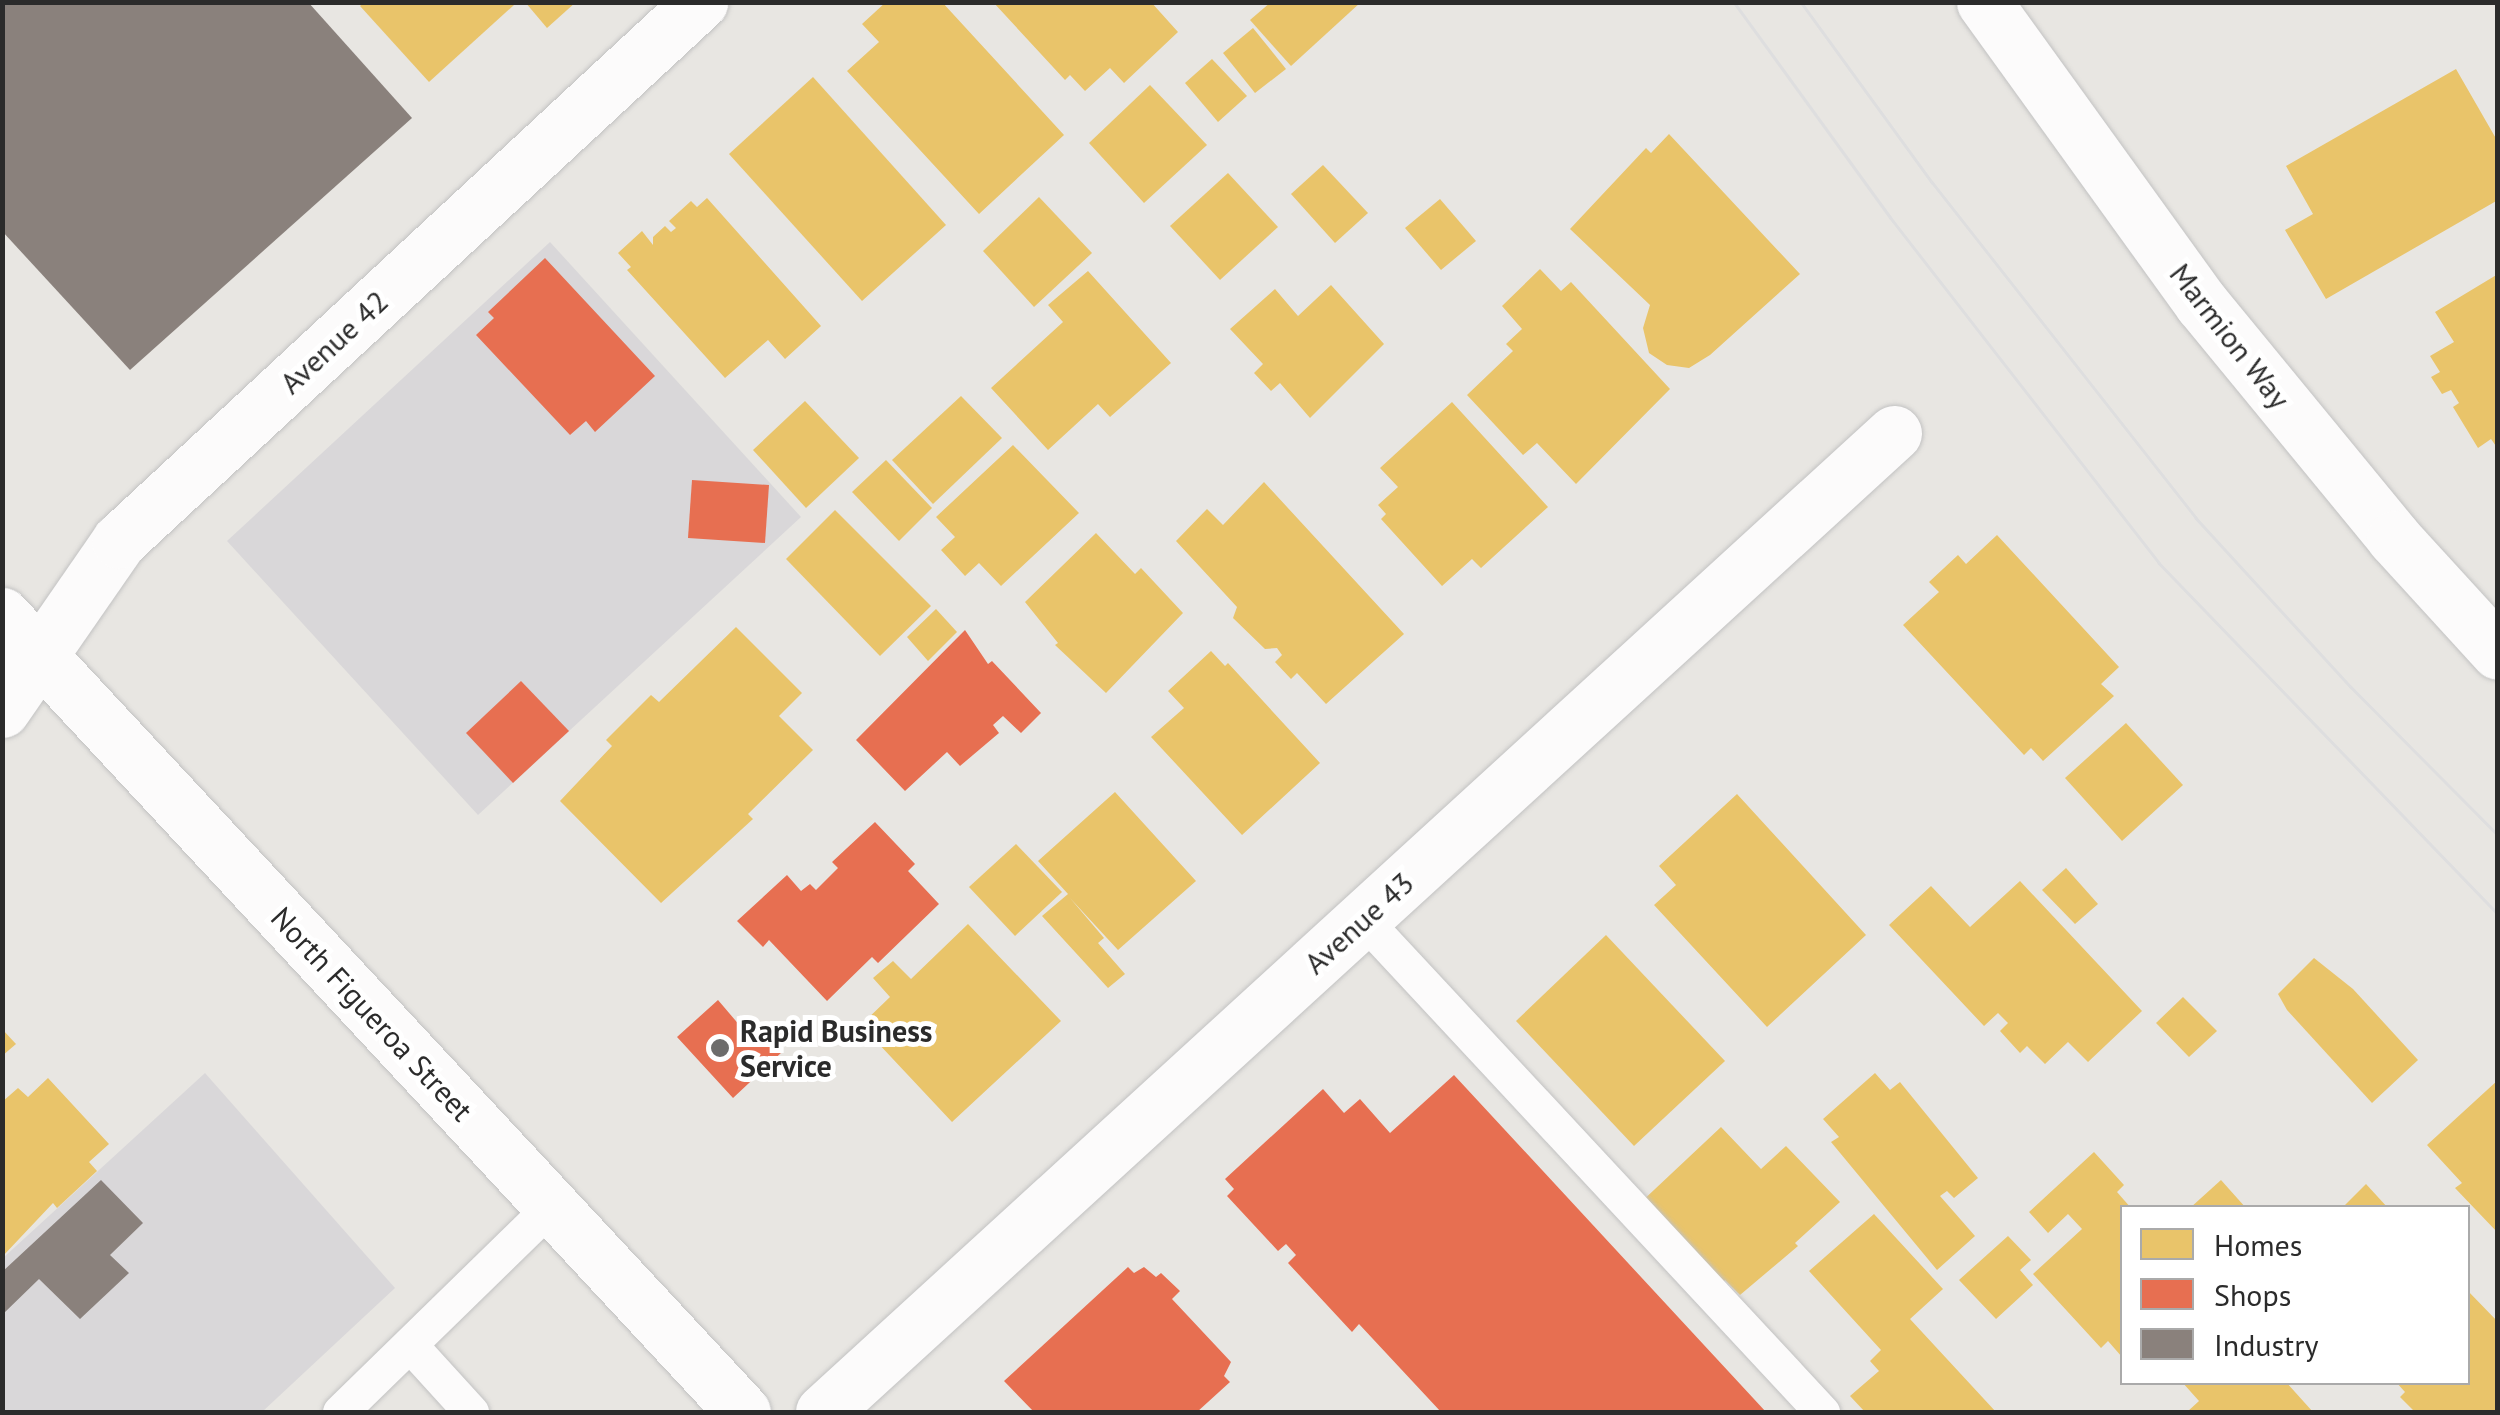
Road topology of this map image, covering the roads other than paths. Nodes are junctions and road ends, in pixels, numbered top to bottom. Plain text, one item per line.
1 (700, 2) edge
2 (1984, 2) edge
3 (1894, 433) dead end
4 (2, 614) edge
5 (2492, 635) edge
6 (40, 656) junction
7 (2, 710) edge
8 (1363, 919) junction
9 (551, 1206) junction
10 (410, 1344) junction
11 (340, 1412) edge
12 (472, 1412) edge
13 (742, 1412) edge
14 (823, 1412) edge
15 (1822, 1412) edge

1 - 6 street, Avenue 42
2 - 5 street, Marmion Way
3 - 8 street, Avenue 43
4 - 6 street, North Figueroa Street
6 - 7 street, Avenue 42
6 - 9 street, North Figueroa Street
8 - 14 street, Avenue 43
8 - 15 lane
9 - 10 lane
9 - 13 street, North Figueroa Street
10 - 11 lane
10 - 12 lane

